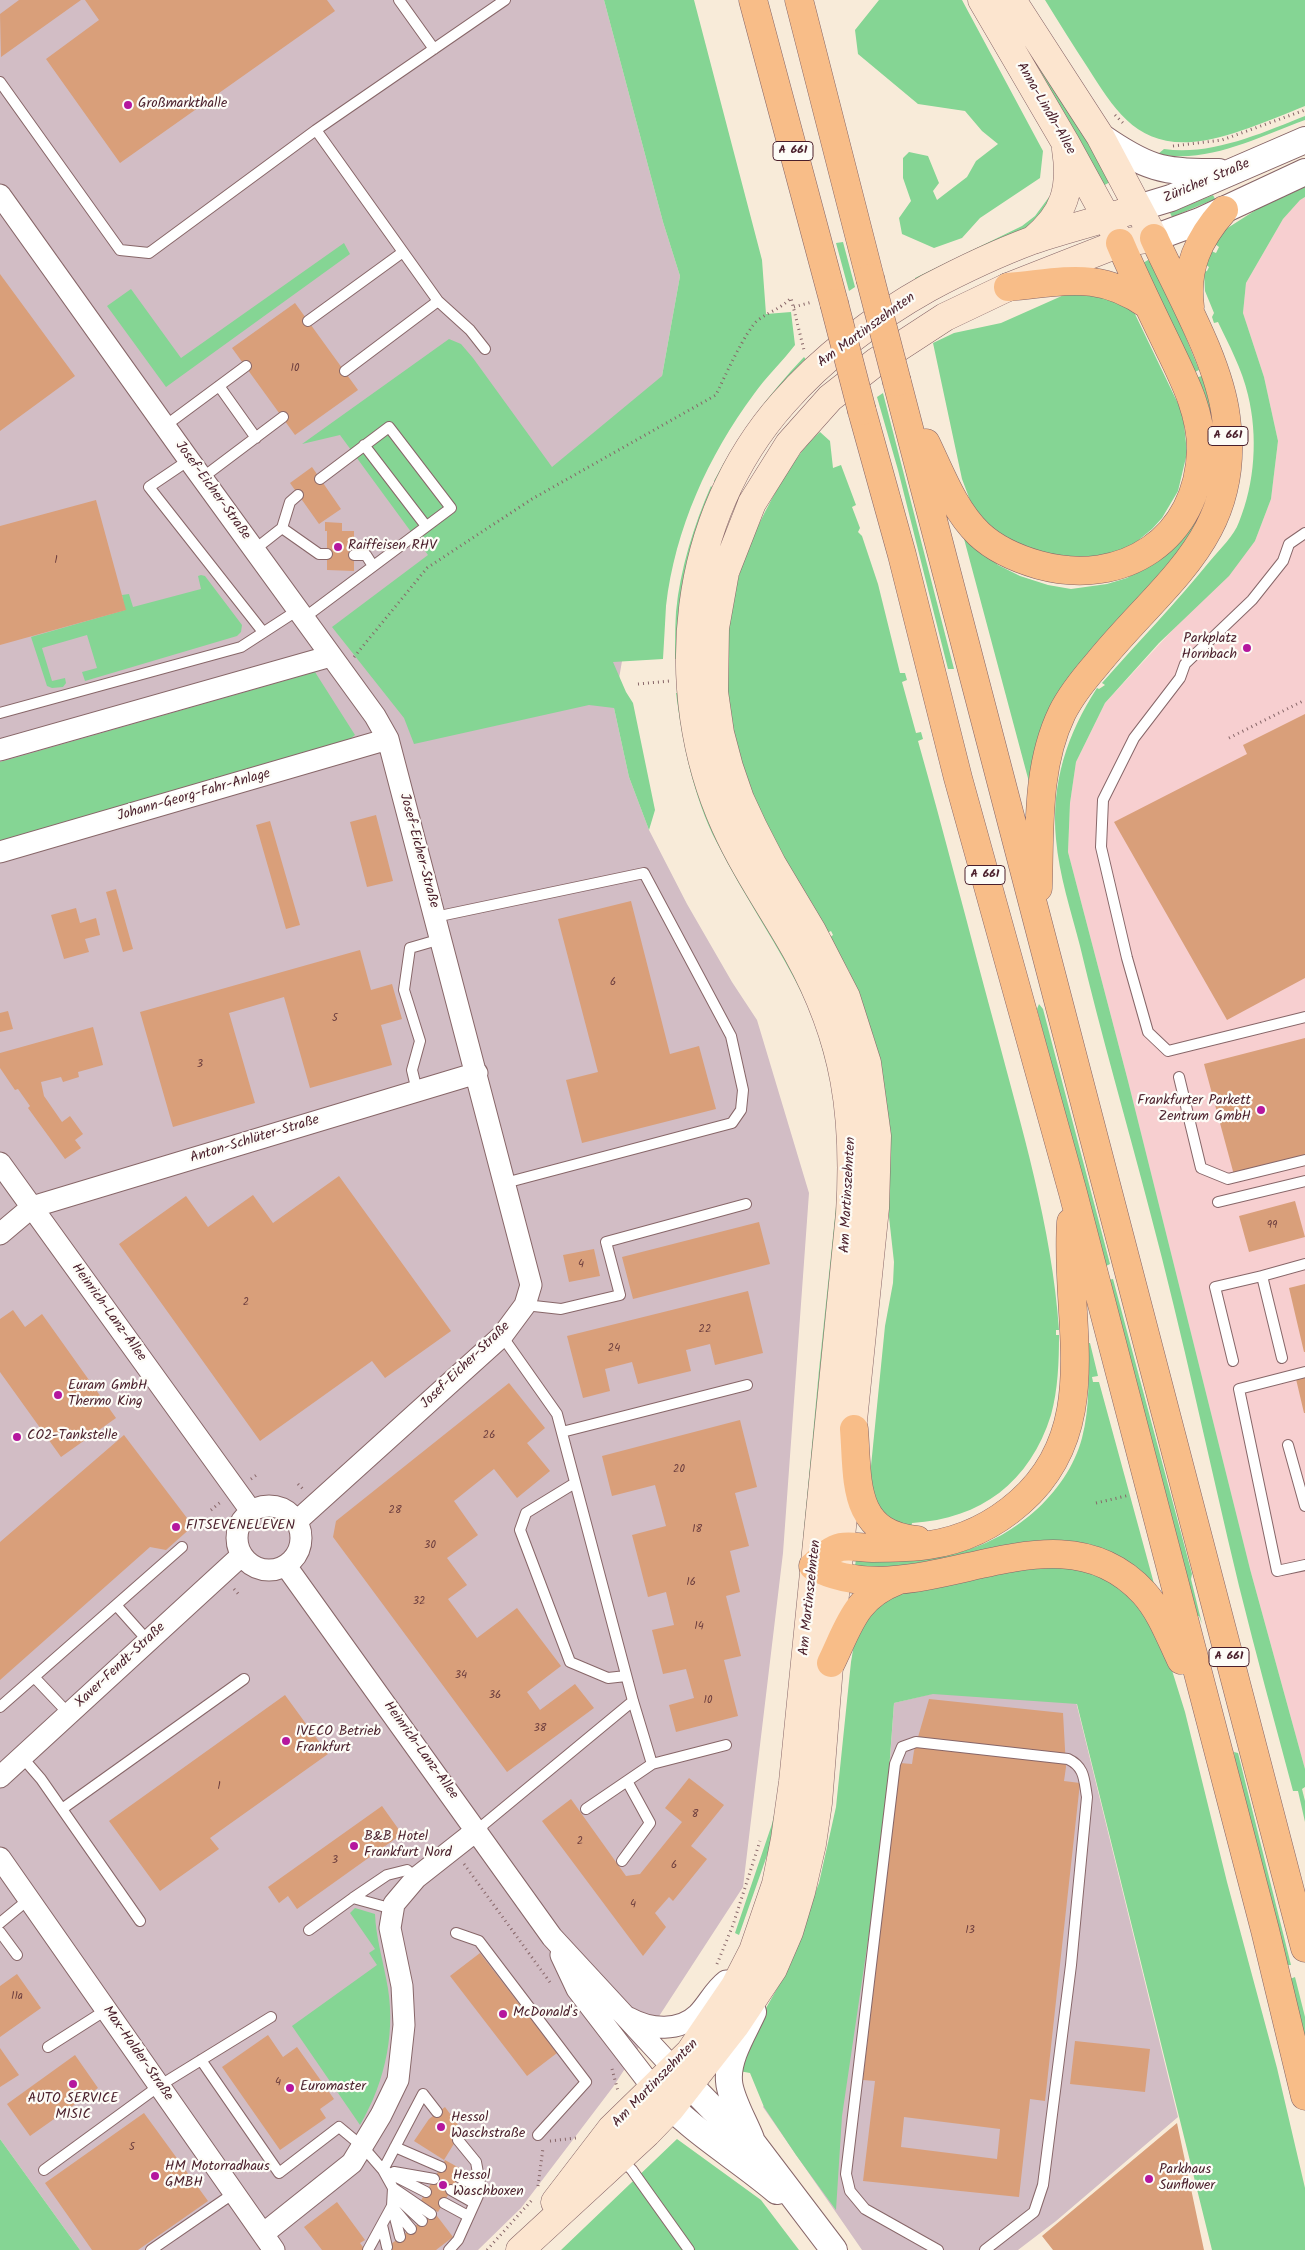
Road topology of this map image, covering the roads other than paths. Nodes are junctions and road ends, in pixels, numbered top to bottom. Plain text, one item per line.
1 (399, 0) edge
2 (506, 0) edge
3 (753, 0) edge
4 (799, 0) edge
5 (982, 0) edge
6 (1012, 0) edge
7 (434, 49) junction
8 (0, 82) edge
9 (1106, 125) junction
10 (316, 130) junction
11 (1305, 140) edge
12 (1065, 142) junction
13 (1232, 171) junction
14 (1305, 172) edge
15 (0, 195) edge
16 (1138, 208) junction
17 (1224, 210) junction
18 (1107, 219) junction
19 (1154, 238) junction
20 (1033, 240) junction
21 (1120, 243) junction
22 (403, 252) junction
23 (1008, 287) junction
24 (438, 301) junction
25 (1148, 306) junction
26 (1191, 319) junction
27 (308, 321) dead end
28 (485, 349) dead end
29 (246, 366) dead end
30 (344, 371) dead end
31 (897, 382) junction
32 (219, 386) junction
33 (283, 417) dead end
34 (164, 426) junction
35 (256, 438) junction
36 (364, 445) junction
37 (188, 460) junction
38 (202, 478) junction
39 (320, 479) dead end
40 (298, 495) dead end
41 (426, 526) junction
42 (282, 528) junction
43 (1305, 533) edge
44 (254, 550) junction
45 (327, 554) dead end
46 (354, 555) dead end
47 (374, 566) junction
48 (301, 614) junction
49 (263, 632) junction
50 (331, 656) junction
51 (0, 713) edge
52 (388, 739) junction
53 (0, 750) edge
54 (0, 852) edge
55 (436, 917) junction
56 (1038, 918) junction
57 (441, 939) junction
58 (1305, 1017) edge
59 (477, 1073) junction
60 (1179, 1076) dead end
61 (417, 1091) junction
62 (1305, 1160) edge
63 (0, 1163) edge
64 (1305, 1181) edge
65 (505, 1183) junction
66 (1073, 1193) junction
67 (1218, 1202) dead end
68 (746, 1204) dead end
69 (32, 1207) junction
70 (0, 1234) edge
71 (1305, 1264) edge
72 (1262, 1276) junction
73 (525, 1305) junction
74 (502, 1336) junction
75 (1282, 1358) dead end
76 (1233, 1360) dead end
77 (1305, 1372) edge
78 (747, 1385) dead end
79 (854, 1429) junction
80 (562, 1432) junction
81 (1288, 1445) dead end
82 (576, 1483) junction
83 (1305, 1506) edge
84 (251, 1511) junction
85 (297, 1521) junction
86 (943, 1543) junction
87 (182, 1547) dead end
88 (841, 1547) junction
89 (242, 1555) junction
90 (1305, 1565) edge
91 (286, 1566) junction
92 (814, 1566) junction
93 (838, 1576) junction
94 (901, 1580) junction
95 (116, 1605) junction
96 (148, 1641) junction
97 (830, 1663) junction
98 (34, 1676) junction
99 (626, 1676) junction
100 (244, 1679) dead end
101 (633, 1701) junction
102 (0, 1707) edge
103 (69, 1714) junction
104 (1211, 1727) junction
105 (726, 1745) dead end
106 (22, 1757) junction
107 (652, 1764) junction
108 (0, 1777) edge
109 (627, 1781) junction
110 (62, 1809) junction
111 (586, 1809) dead end
112 (476, 1830) junction
113 (622, 1861) dead end
114 (6, 1871) edge
115 (416, 1878) junction
116 (353, 1898) junction
117 (29, 1899) junction
118 (393, 1909) junction
119 (140, 1920) dead end
120 (0, 1923) edge
121 (309, 1930) dead end
122 (0, 1932) edge
123 (456, 1933) dead end
124 (552, 1936) junction
125 (1305, 1948) edge
126 (17, 1955) dead end
127 (745, 1966) junction
128 (773, 1968) junction
129 (106, 2010) junction
130 (623, 2015) junction
131 (271, 2018) dead end
132 (48, 2046) dead end
133 (201, 2060) junction
134 (682, 2078) junction
135 (159, 2086) junction
136 (653, 2088) junction
137 (1305, 2096) edge
138 (671, 2108) junction
139 (437, 2112) dead end
140 (538, 2135) dead end
141 (458, 2140) dead end
142 (752, 2142) junction
143 (364, 2147) junction
144 (395, 2147) junction
145 (620, 2158) junction
146 (441, 2166) dead end
147 (44, 2170) dead end
148 (383, 2170) junction
149 (459, 2177) dead end
150 (434, 2179) dead end
151 (482, 2189) junction
152 (451, 2190) dead end
153 (393, 2191) junction
154 (426, 2192) dead end
155 (234, 2193) junction
156 (444, 2203) dead end
157 (474, 2204) junction
158 (392, 2206) junction
159 (431, 2214) dead end
160 (468, 2216) junction
161 (422, 2221) dead end
162 (811, 2221) junction
163 (382, 2225) junction
164 (411, 2229) dead end
165 (400, 2237) dead end
166 (374, 2239) junction
167 (268, 2242) edge
168 (387, 2247) dead end
169 (523, 2247) edge
170 (444, 2249) edge
171 (151, 2250) edge
172 (368, 2250) edge
173 (376, 2250) edge
174 (688, 2250) edge
175 (834, 2250) edge
176 (938, 2250) edge
177 (985, 2250) edge

1 - 7 lane
2 - 7 lane
3 - 66 highway, A 661, bridge
4 - 31 highway, A 661, bridge
5 - 12 main road, Anna-Lindh-Allee
6 - 9 main road
7 - 10 lane
8 - 10 lane
9 - 13 street
9 - 16 main road
10 - 22 lane
11 - 13 street, Züricher Straße
12 - 18 main road, Anna-Lindh-Allee
12 - 20 main road
13 - 16 street, Züricher Straße
14 - 17 street
15 - 34 street, Josef-Eicher-Straße
16 - 18 main road, Züricher Straße
16 - 19 main road, A 661
17 - 19 street
17 - 26 highway
18 - 20 main road, Am Martinszehnten
18 - 21 main road, Anna-Lindh-Allee
19 - 21 main road
19 - 26 highway, A 661
20 - 92 main road, Am Martinszehnten
21 - 23 main road, Am Martinszehnten
21 - 25 highway
22 - 24 lane
22 - 27 lane
23 - 25 highway
23 - 79 main road, Am Martinszehnten
24 - 28 lane
24 - 30 lane
25 - 31 highway, A 661
26 - 56 highway, A 661
29 - 32 lane
31 - 56 highway, A 661
32 - 34 lane
32 - 35 lane
33 - 35 lane
34 - 37 street, Josef-Eicher-Straße
35 - 38 lane
36 - 39 lane
36 - 41 lane
36 - 41 lane
37 - 38 street, Josef-Eicher-Straße
37 - 49 lane
38 - 44 street, Josef-Eicher-Straße
40 - 42 lane
41 - 47 lane
42 - 44 lane
42 - 45 lane
43 - 58 lane
44 - 48 street, Josef-Eicher-Straße
46 - 47 lane
47 - 48 lane
48 - 49 lane
48 - 50 street, Josef-Eicher-Straße
49 - 51 lane
50 - 52 street, Josef-Eicher-Straße
50 - 53 street
52 - 54 street, Johann-Georg-Fahr-Anlage
52 - 55 street, Josef-Eicher-Straße
55 - 57 street, Josef-Eicher-Straße
55 - 65 lane
56 - 125 highway, A 661
57 - 59 street, Josef-Eicher-Straße
57 - 61 lane
59 - 61 street, Anton-Schlüter-Straße
59 - 65 street, Josef-Eicher-Straße
60 - 62 lane
61 - 69 street, Anton-Schlüter-Straße
63 - 69 street, Heinrich-Lanz-Allee
64 - 67 lane
65 - 73 street, Josef-Eicher-Straße
66 - 86 highway, A 661
66 - 104 highway, A 661
68 - 73 lane
69 - 70 street
69 - 84 street, Heinrich-Lanz-Allee
71 - 72 lane
72 - 75 lane
72 - 76 lane
73 - 74 street, Josef-Eicher-Straße
74 - 80 lane
74 - 85 street, Josef-Eicher-Straße
77 - 90 lane
78 - 80 lane
79 - 86 highway, A 661
79 - 88 main road, Am Martinszehnten
80 - 82 lane
81 - 83 lane
82 - 99 lane
82 - 99 lane
84 - 85 street
84 - 89 street
85 - 91 street
86 - 88 highway, A 661
87 - 95 lane
88 - 92 highway
88 - 93 main road, Am Martinszehnten
89 - 91 street
89 - 96 street, Xaver-Fendt-Straße
91 - 112 street, Heinrich-Lanz-Allee
92 - 93 highway, A 661
92 - 127 main road, Am Martinszehnten
93 - 94 highway, A 661
93 - 97 main road, Am Martinszehnten
94 - 97 highway, A 661
94 - 104 highway, A 661
95 - 96 lane
95 - 98 lane
96 - 103 street, Xaver-Fendt-Straße
97 - 128 main road, Am Martinszehnten
98 - 102 lane
98 - 103 lane
99 - 101 lane
100 - 110 lane
101 - 107 lane
101 - 112 lane
103 - 106 street, Xaver-Fendt-Straße
104 - 137 highway, A 661
105 - 107 lane
106 - 108 street, Xaver-Fendt-Straße
106 - 110 lane
107 - 109 lane
109 - 111 lane
109 - 113 lane
110 - 119 lane
112 - 115 street
112 - 124 street, Heinrich-Lanz-Allee
114 - 117 street, Max-Holder-Straße
115 - 116 lane
115 - 118 street
116 - 118 lane
116 - 121 lane
117 - 120 lane
117 - 129 street, Max-Holder-Straße
118 - 143 street
122 - 126 lane
123 - 140 lane
124 - 130 street, Heinrich-Lanz-Allee
124 - 136 street, Heinrich-Lanz-Allee
127 - 130 street, Heinrich-Lanz-Allee
127 - 134 main road, Am Martinszehnten
128 - 134 main road, Am Martinszehnten
128 - 142 street
129 - 132 lane
129 - 135 street, Max-Holder-Straße
130 - 134 street, Heinrich-Lanz-Allee
131 - 133 lane
133 - 135 lane
133 - 143 lane
134 - 136 main road, Am Martinszehnten
134 - 138 main road, Am Martinszehnten
134 - 142 street, Am Martinszehnten
135 - 147 lane
135 - 155 street, Max-Holder-Straße
136 - 138 street
136 - 169 main road, Am Martinszehnten
138 - 145 main road, Am Martinszehnten
138 - 162 street, Am Martinszehnten
139 - 144 lane
141 - 151 lane
142 - 162 street, Am Martinszehnten
143 - 148 lane
143 - 167 street
144 - 146 lane
144 - 148 lane
145 - 169 main road, Am Martinszehnten
145 - 174 lane
148 - 150 lane
148 - 153 lane
148 - 154 lane
149 - 151 lane
151 - 157 lane
152 - 157 lane
153 - 158 lane
153 - 159 lane
153 - 161 lane
155 - 167 street, Max-Holder-Straße
155 - 171 lane
156 - 160 lane
157 - 160 lane
158 - 163 lane
158 - 164 lane
158 - 165 lane
160 - 170 lane
162 - 175 street, Am Martinszehnten
163 - 166 lane
163 - 168 lane
166 - 172 lane
166 - 173 lane
176 - 177 lane

